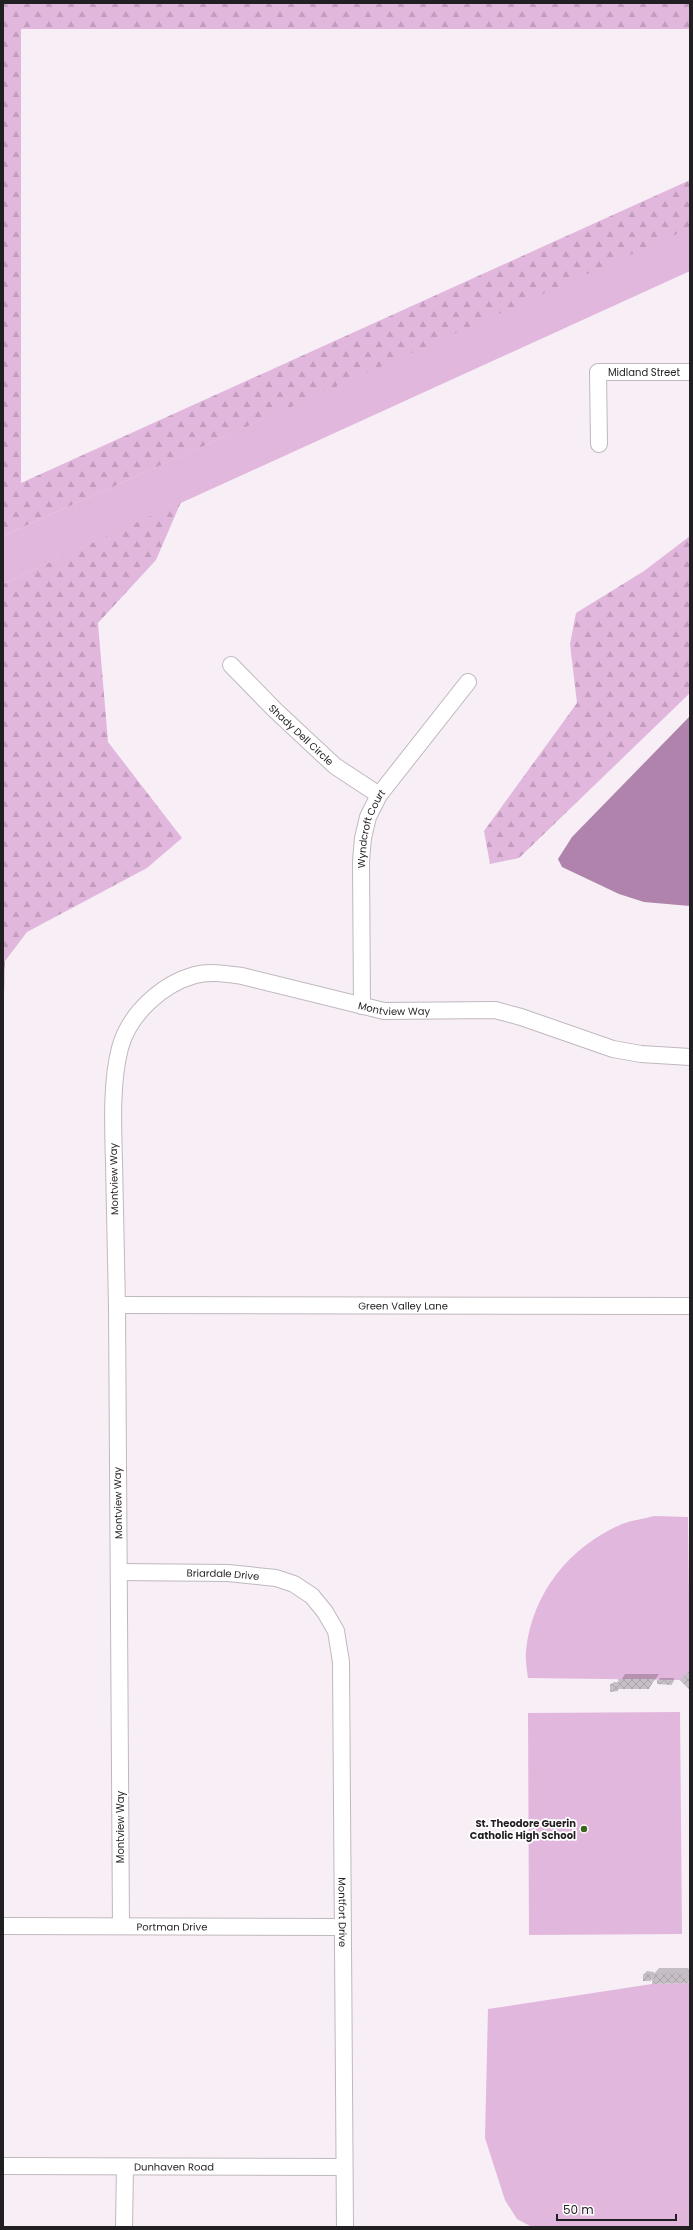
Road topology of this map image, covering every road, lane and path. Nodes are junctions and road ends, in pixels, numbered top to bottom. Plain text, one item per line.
1 (690, 372) edge
2 (598, 444) dead end
3 (231, 665) dead end
4 (468, 682) dead end
5 (379, 795) junction
6 (362, 1006) junction
7 (690, 1057) edge
8 (117, 1306) junction
9 (690, 1306) edge
10 (119, 1572) junction
11 (318, 1603) joint
12 (3, 1926) edge
13 (121, 1926) junction
14 (341, 1927) junction
15 (3, 2166) edge
16 (125, 2167) junction
17 (344, 2167) junction
18 (124, 2227) edge
19 (345, 2227) edge

1 - 2 street, Midland Street
3 - 5 street, Shady Dell Circle
4 - 5 street, Wyndcroft Court
5 - 6 street, Wyndcroft Court
6 - 7 street, Montview Way
6 - 8 street, Montview Way
8 - 9 street, Green Valley Lane
8 - 10 street, Montview Way
10 - 11 street, Briardale Drive
10 - 13 street, Montview Way
11 - 14 street, Montfort Drive
12 - 13 street, Portman Drive
13 - 14 street, Portman Drive
14 - 17 street, Montfort Drive
15 - 16 street, Dunhaven Road
16 - 17 street, Dunhaven Road
16 - 18 street
17 - 19 street, Montfort Drive

